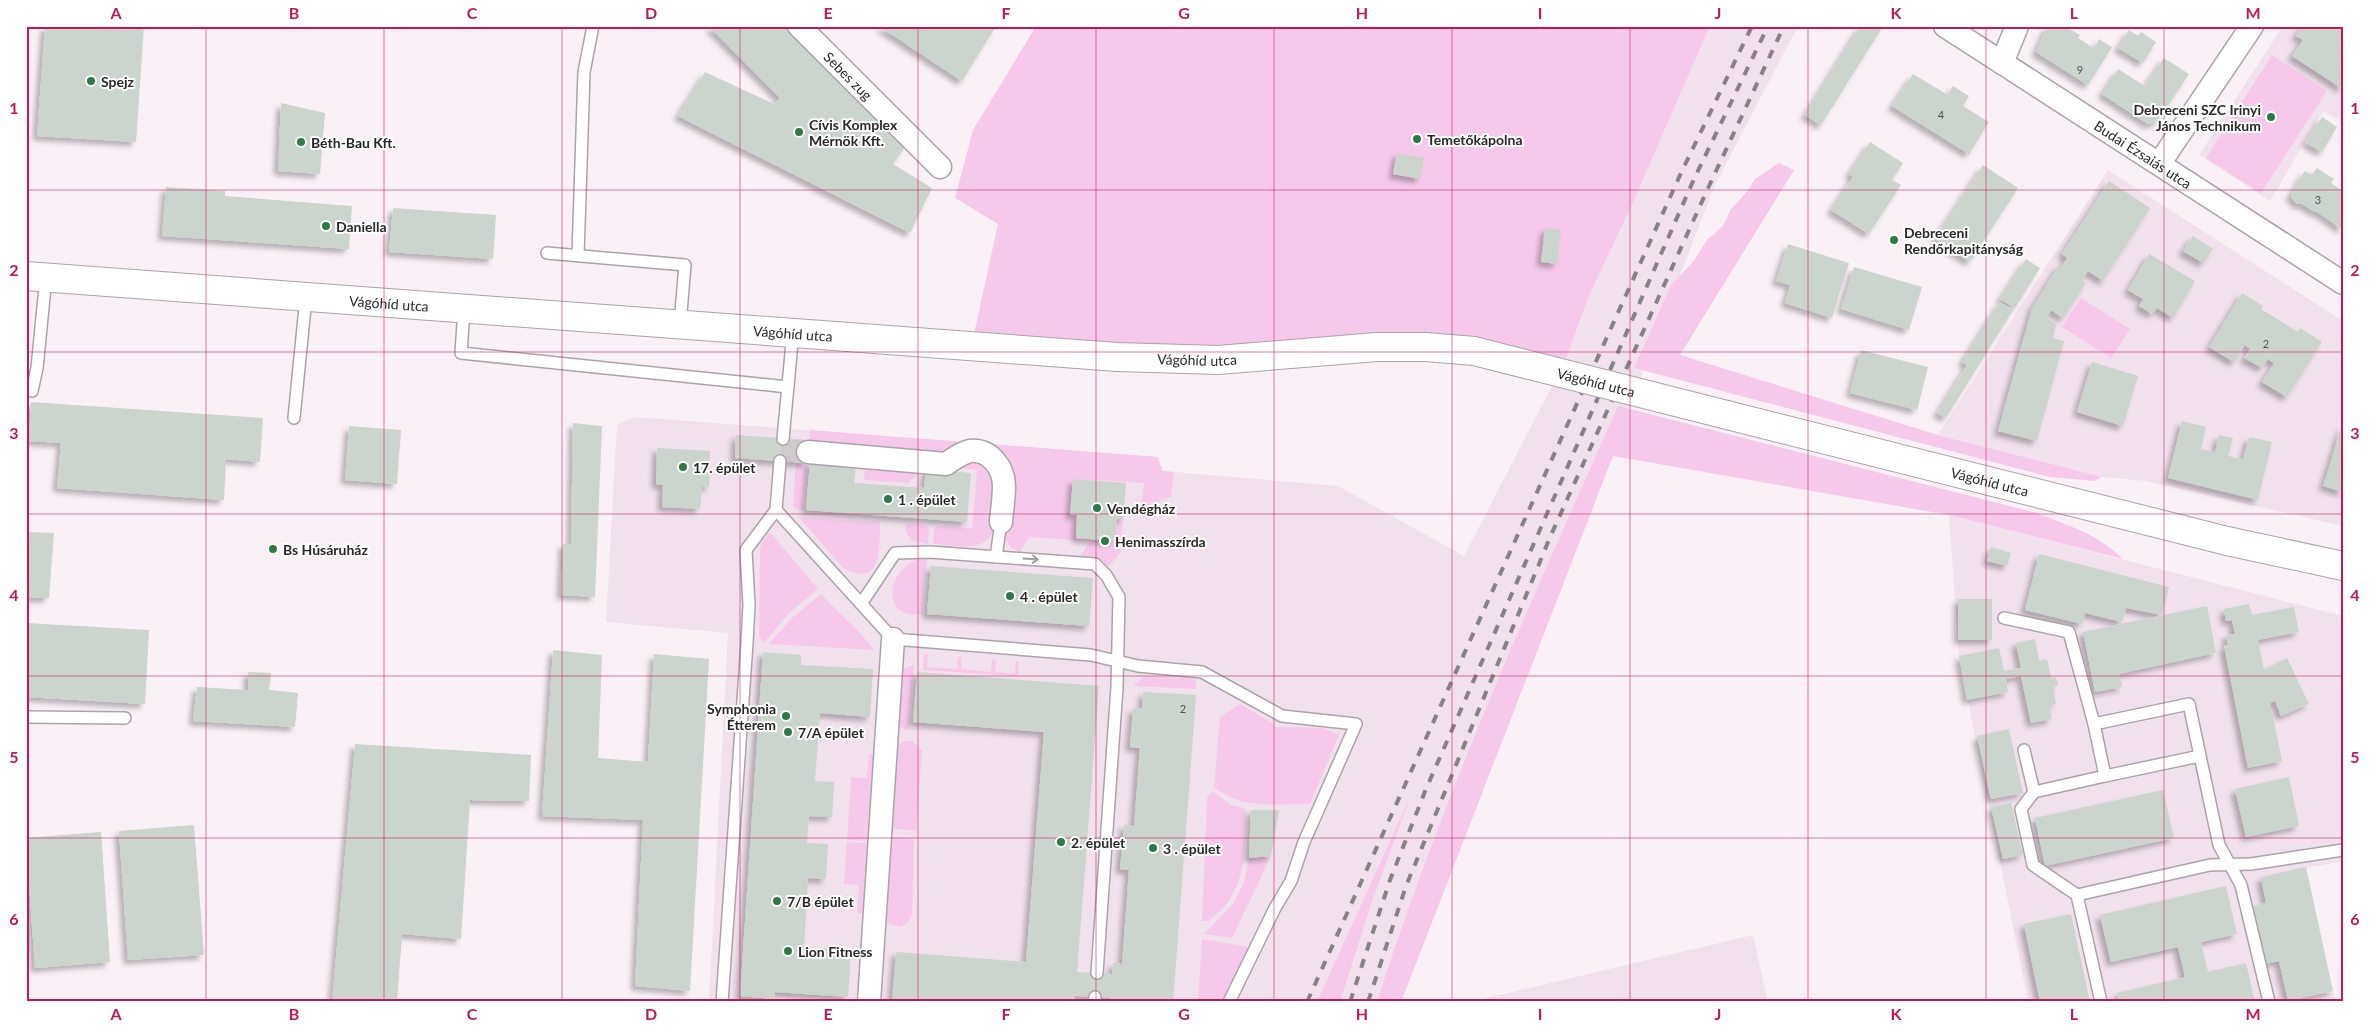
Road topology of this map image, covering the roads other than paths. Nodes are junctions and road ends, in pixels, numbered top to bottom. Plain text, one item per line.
1 (593, 26) edge
2 (799, 26) edge
3 (1945, 26) edge
4 (2017, 26) edge
5 (2252, 26) edge
6 (2002, 64) junction
7 (2159, 164) junction
8 (940, 167) dead end
9 (548, 253) dead end
10 (578, 256) junction
11 (36, 277) edge
12 (2343, 283) edge
13 (306, 297) junction
14 (464, 308) junction
15 (680, 324) junction
16 (793, 332) junction
17 (788, 387) junction
18 (32, 391) dead end
19 (294, 418) dead end
20 (783, 438) dead end
21 (808, 452) tunnel mouth
22 (780, 461) dead end
23 (776, 510) junction
24 (1001, 522) joint
25 (996, 557) junction
26 (2343, 566) edge
27 (861, 604) junction
28 (2004, 618) dead end
29 (893, 639) junction
30 (1117, 661) junction
31 (26, 717) edge
32 (125, 718) dead end
33 (2094, 724) junction
34 (2024, 750) dead end
35 (2200, 756) junction
36 (2105, 776) junction
37 (2034, 792) junction
38 (2343, 850) edge
39 (2230, 865) junction
40 (2077, 895) junction
41 (1097, 973) dead end
42 (722, 1002) edge
43 (869, 1002) edge
44 (1229, 1002) edge
45 (2101, 1002) edge
46 (2269, 1002) edge

1 - 10 lane
2 - 8 street, Sebes zug
3 - 6 street, Budai Ézsaiás utca
4 - 6 street
5 - 7 street
6 - 7 street, Budai Ézsaiás utca
7 - 12 street, Budai Ézsaiás utca
9 - 10 lane
10 - 15 lane
11 - 13 main road, Vágóhíd utca
11 - 18 lane
13 - 14 main road, Vágóhíd utca
13 - 19 lane
14 - 15 main road, Vágóhíd utca
14 - 17 lane
15 - 16 main road, Vágóhíd utca
16 - 17 lane
16 - 26 main road, Vágóhíd utca, bridge
17 - 20 lane
21 - 24 street
22 - 23 lane
23 - 27 lane
23 - 42 lane
24 - 25 lane
25 - 27 lane
25 -> 30 lane
27 - 29 lane
28 - 33 lane
29 - 30 lane
29 - 43 street
30 - 41 lane
30 - 44 lane
31 - 32 lane
33 - 35 lane
33 - 36 lane
34 - 37 lane
35 - 36 lane
35 - 39 lane
36 - 37 lane
37 - 40 lane
38 - 39 lane
39 - 40 lane
39 - 46 lane
40 - 45 lane

